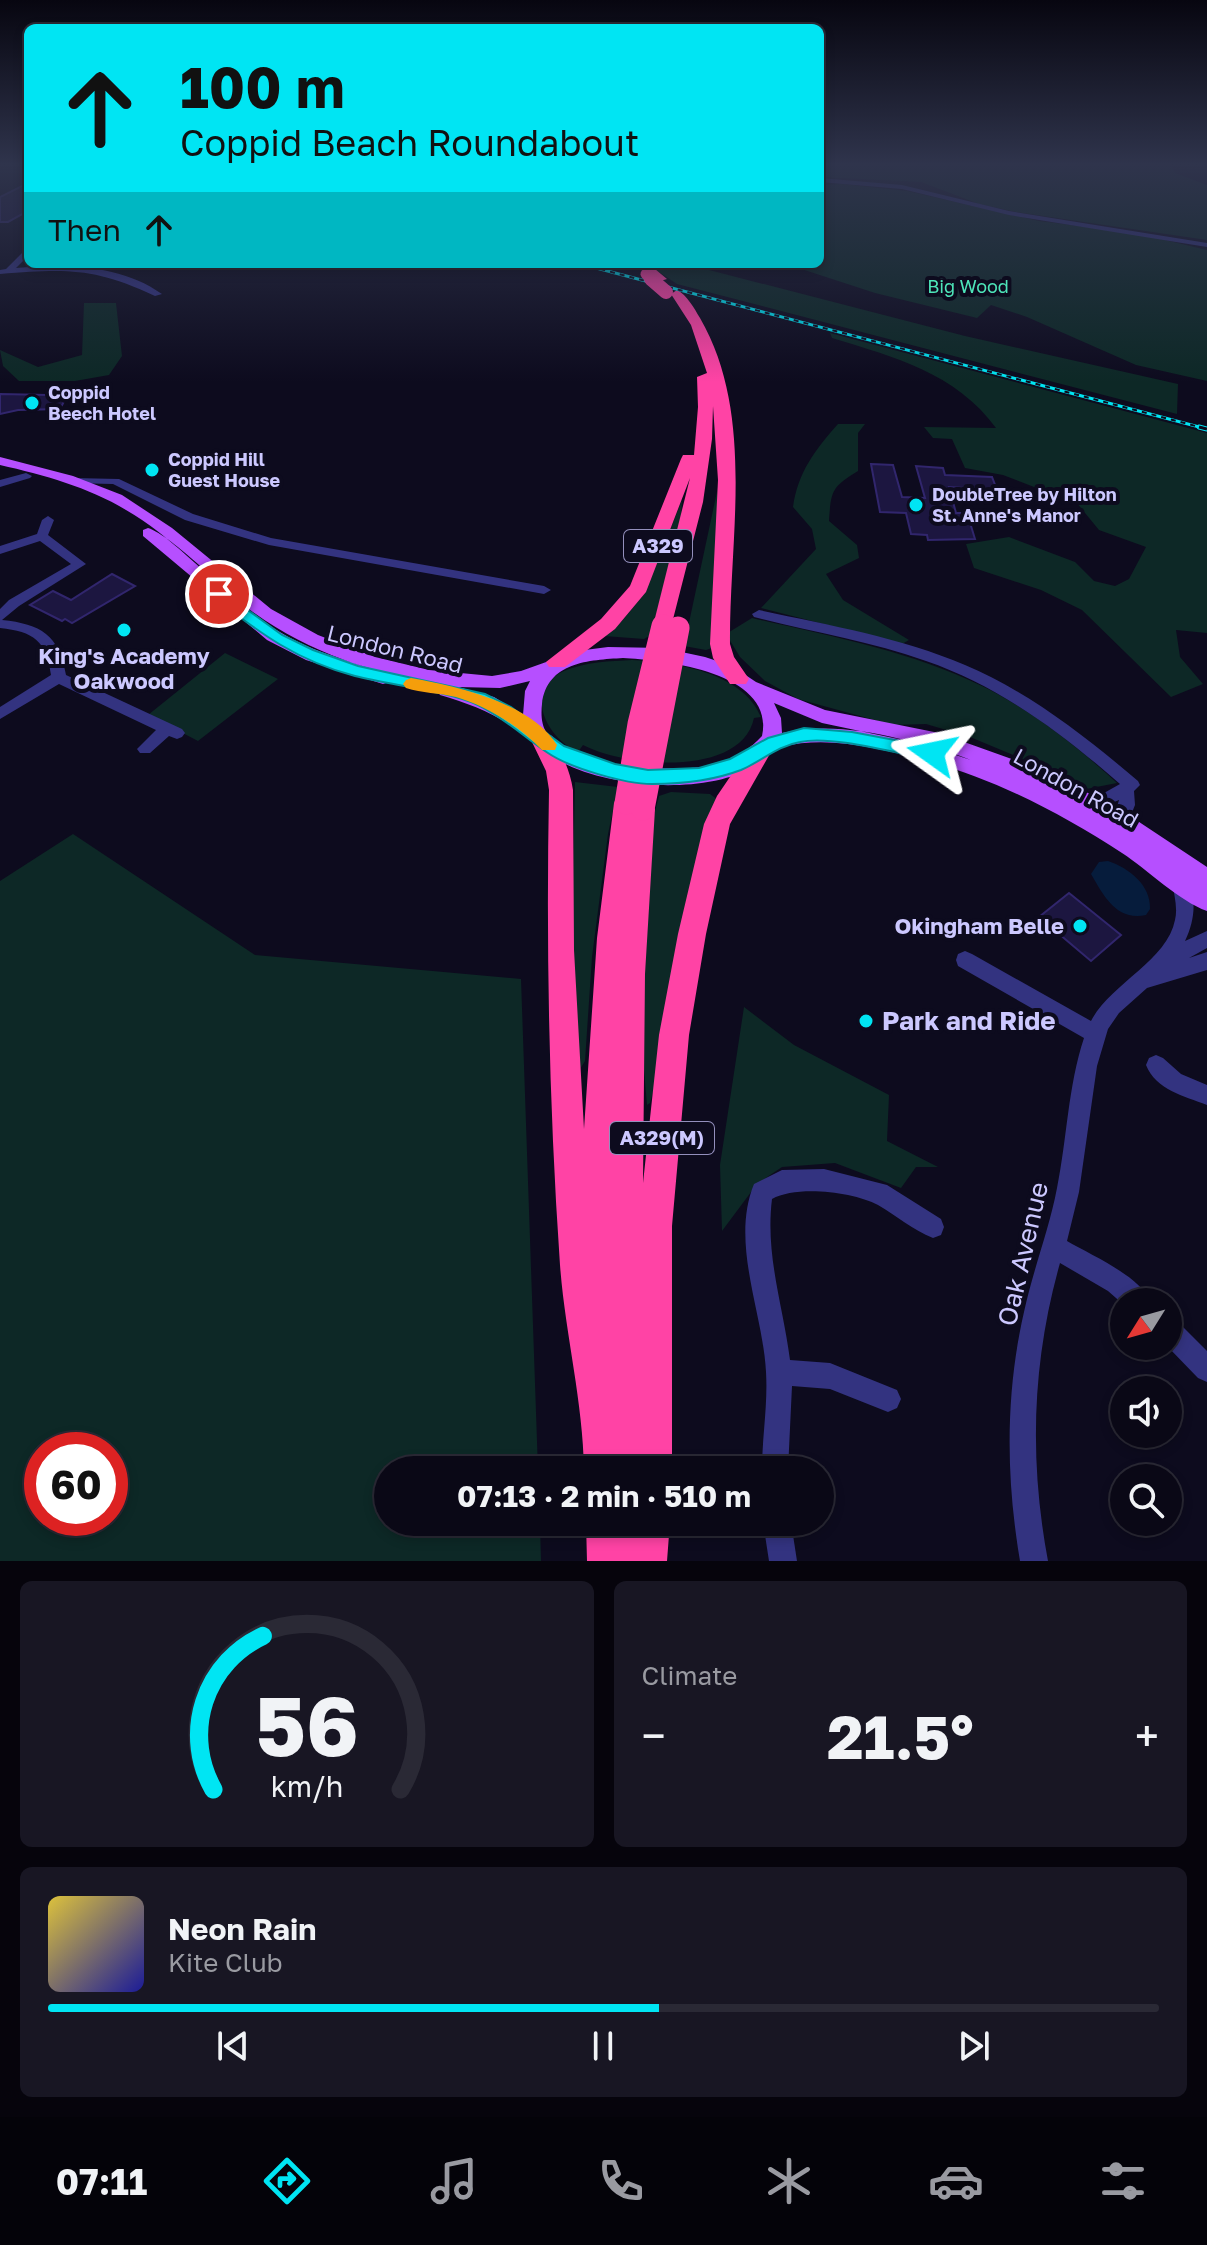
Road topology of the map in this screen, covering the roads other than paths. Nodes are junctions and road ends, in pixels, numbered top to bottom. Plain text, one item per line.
1 (1157, 237) edge
2 (1207, 245) edge
3 (24, 255) edge
4 (33, 268) edge
5 (83, 268) edge
6 (644, 269) edge
7 (4, 271) edge
8 (158, 294) dead end
9 (711, 388) junction
10 (0, 461) edge
11 (0, 469) edge
12 (26, 476) junction
13 (0, 484) edge
14 (120, 490) junction
15 (48, 520) dead end
16 (42, 536) junction
17 (0, 550) edge
18 (544, 590) dead end
19 (759, 614) dead end
20 (0, 616) edge
21 (0, 624) edge
22 (553, 665) junction
23 (59, 677) junction
24 (745, 683) junction
25 (0, 714) edge
26 (540, 737) junction
27 (145, 749) dead end
28 (763, 749) junction
29 (1126, 790) junction
30 (1089, 802) junction
31 (635, 806) junction
32 (1115, 827) junction
33 (1207, 879) edge
34 (1181, 882) junction
35 (1207, 901) edge
36 (1207, 939) edge
37 (1163, 956) junction
38 (965, 960) dead end
39 (1207, 961) edge
40 (1144, 980) junction
41 (1096, 1034) junction
42 (1156, 1065) dead end
43 (1207, 1095) edge
44 (933, 1227) dead end
45 (1055, 1247) junction
46 (1122, 1288) edge
47 (1182, 1344) edge
48 (1207, 1369) edge
49 (779, 1372) junction
50 (888, 1399) dead end
51 (604, 1453) edge
52 (634, 1456) edge
53 (652, 1456) edge
54 (776, 1456) edge
55 (607, 1536) edge
56 (640, 1536) edge
57 (647, 1536) edge
58 (779, 1536) edge
59 (608, 1561) edge
60 (643, 1561) edge
61 (783, 1561) edge
62 (1034, 1561) edge

1 - 2 street
3 - 7 street
4 - 7 street
5 - 8 street
6 - 9 highway, A329, bridge
9 - 22 highway, A329
9 - 24 highway, A329
9 - 31 highway, A329(M), bridge
10 - 14 main road, London Road
11 - 12 main road, London Road
12 - 13 street
12 - 26 main road, London Road
14 - 18 street, London Road
14 - 22 main road, London Road
15 - 16 street
16 - 17 street
16 - 20 street
19 - 29 street, London Road
21 - 23 street
22 - 24 main road, London Road
22 - 26 main road
23 - 25 street
23 - 27 street
24 - 28 main road
24 - 30 main road, London Road
26 - 28 main road, London Road
26 - 51 highway, A329(M)
28 - 32 main road, London Road
28 - 53 highway, A329(M)
29 - 30 street, London Road
29 - 32 street, London Road
30 - 32 main road, London Road
31 - 51 highway, A329(M)
31 - 52 highway, A329(M)
32 - 33 main road, London Road
32 - 34 main road, London Road
34 - 35 main road, London Road
34 - 37 street, Oak Avenue
36 - 37 street
37 - 40 street, Oak Avenue
38 - 41 street
39 - 40 street, Oak Avenue
40 - 41 street, Oak Avenue
41 - 45 street, Oak Avenue
42 - 43 street
44 - 49 street
45 - 46 street
45 - 62 street, Oak Avenue
47 - 48 street
49 - 50 street
49 - 54 street
55 - 59 highway
56 - 60 highway
57 - 60 highway
58 - 61 street

